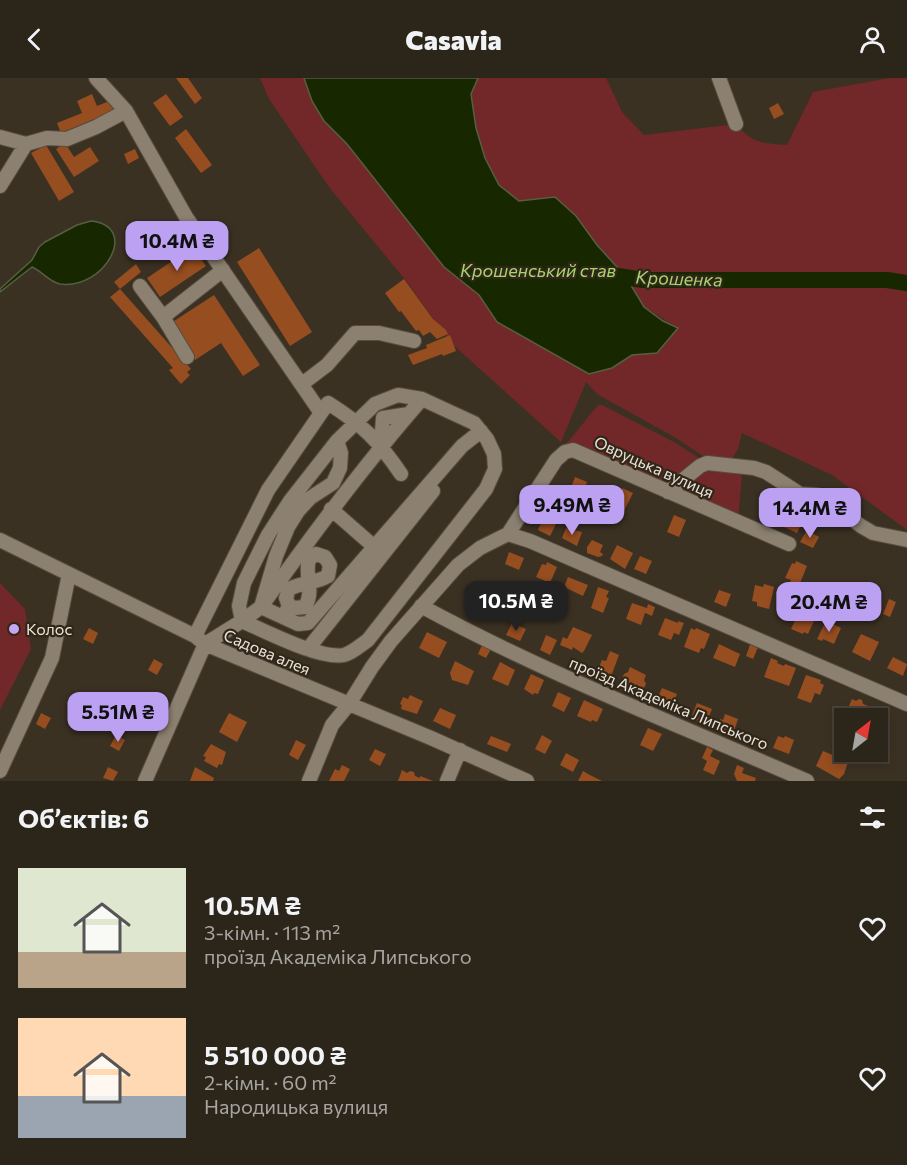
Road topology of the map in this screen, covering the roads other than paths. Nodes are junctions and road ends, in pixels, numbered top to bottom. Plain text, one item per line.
1 (96, 78) edge
2 (722, 79) edge
3 (126, 111) junction
4 (736, 124) dead end
5 (0, 137) edge
6 (26, 144) junction
7 (0, 186) edge
8 (224, 270) junction
9 (140, 286) dead end
10 (163, 318) junction
11 (414, 341) dead end
12 (187, 357) dead end
13 (302, 384) junction
14 (422, 399) junction
15 (321, 413) junction
16 (409, 414) junction
17 (356, 421) junction
18 (482, 431) junction
19 (337, 441) junction
20 (381, 445) junction
21 (402, 474) dead end
22 (668, 492) junction
23 (331, 509) junction
24 (508, 534) junction
25 (0, 540) edge
26 (907, 540) edge
27 (789, 543) dead end
28 (379, 550) junction
29 (69, 574) junction
30 (309, 581) dead end
31 (421, 606) junction
32 (261, 607) junction
33 (286, 611) junction
34 (242, 621) junction
35 (200, 640) junction
36 (308, 649) junction
37 (349, 704) junction
38 (907, 704) edge
39 (460, 750) junction
40 (0, 771) edge
41 (145, 781) edge
42 (309, 781) edge
43 (447, 781) edge
44 (527, 781) edge
45 (807, 781) edge

1 - 3 street
2 - 4 street
3 - 6 street
3 - 8 street
5 - 6 street
6 - 7 street
8 - 10 street
8 - 13 street
9 - 10 street
10 - 12 street
11 - 13 street
13 - 15 street
14 - 16 street
14 - 17 street
14 - 18 street
15 - 17 street
15 - 35 street
16 - 20 street
16 - 20 street
17 - 19 street
17 - 20 street
18 - 28 street
18 - 36 street
19 - 32 street
19 - 34 street
20 - 21 street
20 - 23 street
22 - 24 street, Овруцька вулиця
22 - 26 street
22 - 27 street, Овруцька вулиця
23 - 28 street
23 - 32 street
24 - 31 street
24 - 38 street
25 - 29 street, Садова алея
28 - 33 street
28 - 36 street
29 - 35 street, Садова алея
29 - 40 street
30 - 33 street
31 - 37 street
31 - 45 street, проїзд Академіка Липського
32 - 33 street
32 - 34 street
34 - 35 street
34 - 36 street
35 - 37 street, Садова алея
35 - 41 street
37 - 39 street, Садова алея
37 - 42 street
39 - 43 street
39 - 44 street, Садова алея

